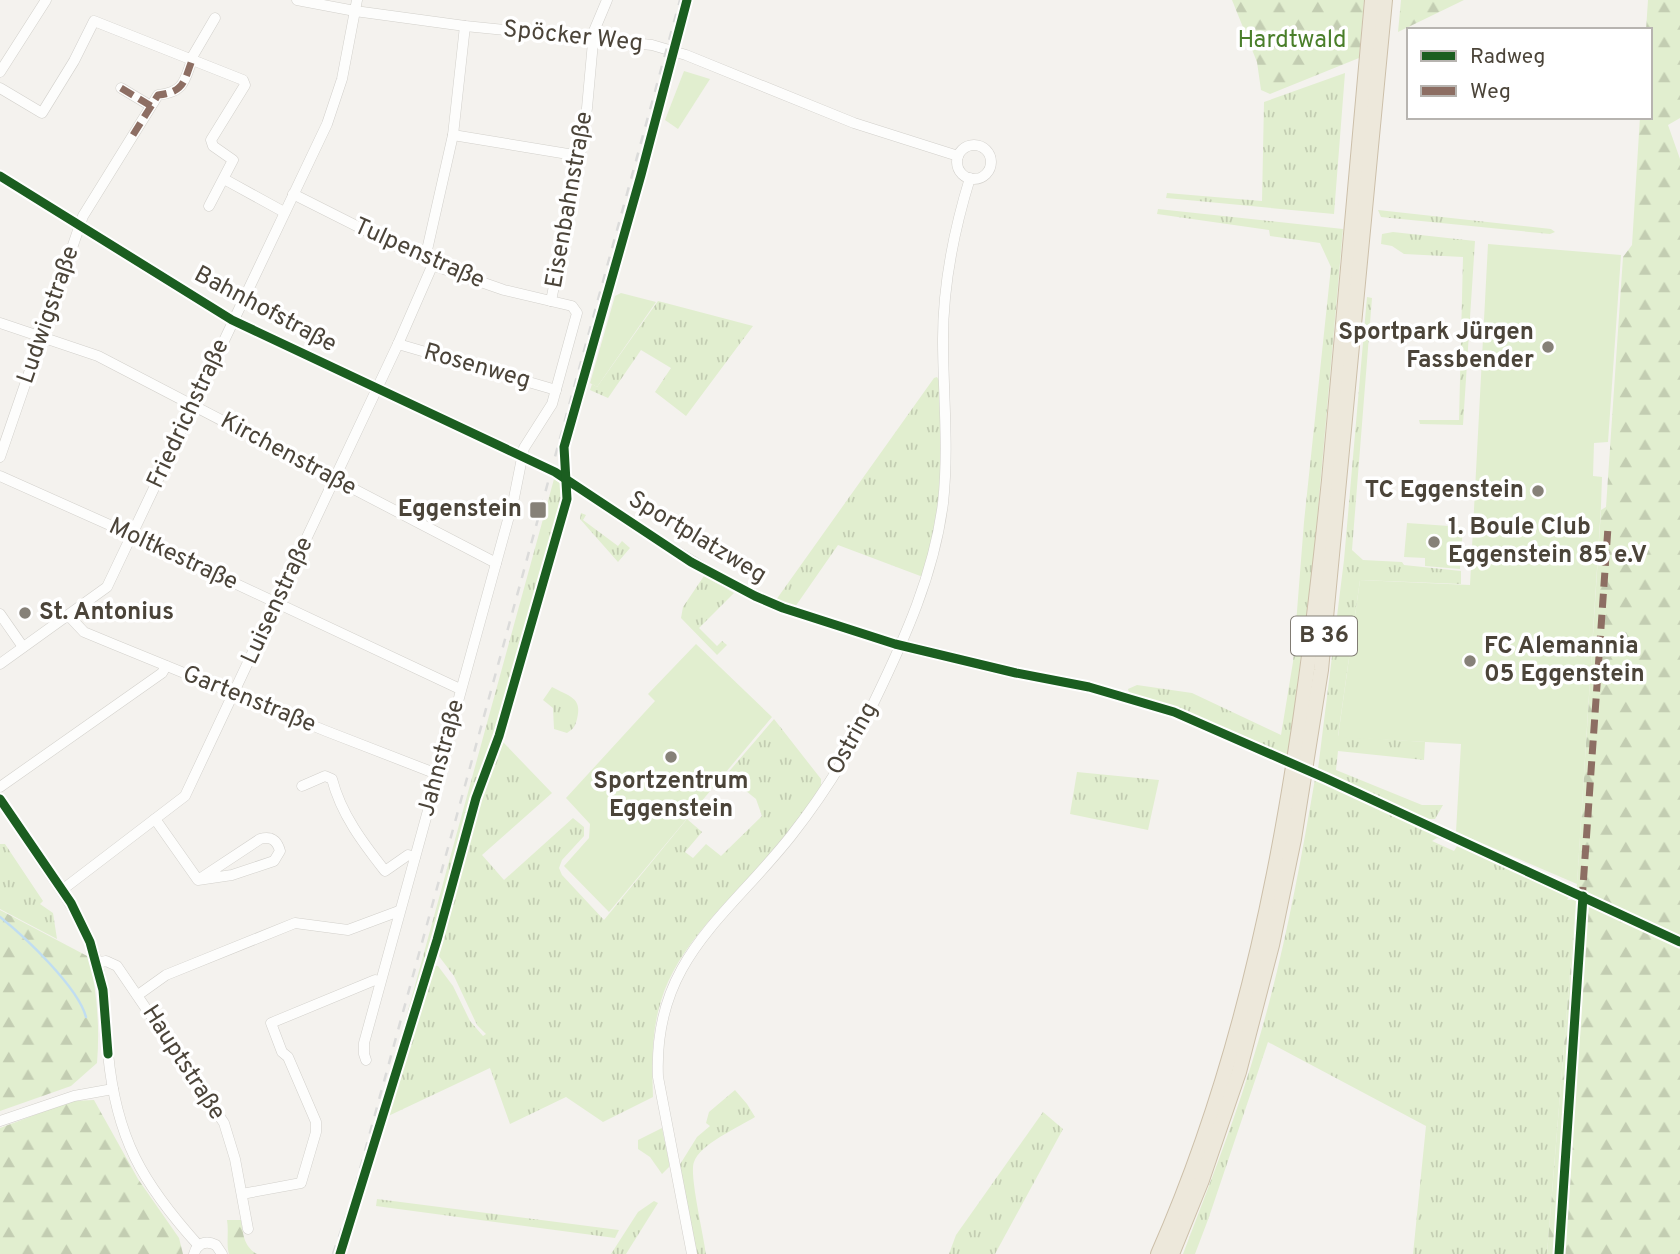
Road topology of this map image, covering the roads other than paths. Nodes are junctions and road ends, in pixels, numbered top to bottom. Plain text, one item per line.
1 (46, 0) edge
2 (297, 0) edge
3 (357, 0) edge
4 (607, 0) edge
5 (1372, 0) edge
6 (1385, 0) edge
7 (355, 11) junction
8 (215, 18) dead end
9 (465, 26) junction
10 (593, 38) junction
11 (192, 60) junction
12 (0, 72) edge
13 (0, 88) edge
14 (121, 88) dead end
15 (151, 106) junction
16 (453, 135) junction
17 (580, 156) junction
18 (958, 156) junction
19 (0, 176) edge
20 (970, 178) junction
21 (224, 179) junction
22 (293, 194) junction
23 (209, 206) dead end
24 (284, 212) junction
25 (79, 225) junction
26 (429, 261) junction
27 (551, 301) junction
28 (232, 320) junction
29 (0, 323) edge
30 (41, 338) junction
31 (398, 344) junction
32 (377, 389) junction
33 (556, 390) junction
34 (193, 405) junction
35 (0, 457) edge
36 (522, 457) junction
37 (0, 476) edge
38 (334, 480) junction
39 (132, 535) junction
40 (496, 563) junction
41 (276, 603) junction
42 (0, 614) edge
43 (68, 615) junction
44 (900, 645) junction
45 (23, 647) junction
46 (0, 664) edge
47 (166, 666) junction
48 (460, 689) junction
49 (234, 694) junction
50 (437, 774) junction
51 (303, 786) dead end
52 (0, 787) edge
53 (0, 799) edge
54 (155, 819) junction
55 (415, 857) junction
56 (198, 880) junction
57 (62, 890) junction
58 (400, 911) junction
59 (97, 963) junction
60 (380, 982) junction
61 (138, 995) junction
62 (366, 1060) dead end
63 (113, 1089) junction
64 (0, 1121) edge
65 (242, 1194) junction
66 (248, 1229) dead end
67 (196, 1250) edge
68 (222, 1254) edge
69 (692, 1254) edge
70 (1158, 1254) edge
71 (1172, 1254) edge

1 - 12 street
2 - 7 street, Spöcker Weg
3 - 7 street, Friedrichstraße
4 - 10 street, Eisenbahnstraße
5 - 70 highway, B 36
6 - 71 highway, B 36
7 - 9 street, Spöcker Weg
7 - 22 street, Friedrichstraße
8 - 11 street, Ludwigstraße
9 - 10 street, Spöcker Weg
9 - 16 street, Luisenstraße
10 - 17 street, Eisenbahnstraße
10 - 18 street, Spöcker Weg
11 - 13 street
11 - 15 street, Ludwigstraße
11 - 21 street
14 - 15 street
15 - 25 street, Ludwigstraße
16 - 17 street
16 - 26 street, Luisenstraße
17 - 27 street, Eisenbahnstraße
18 - 20 street
18 - 20 street
19 - 25 street, Bahnhofstraße
20 - 44 street, Ostring
21 - 23 street
21 - 24 street
22 - 24 street, Friedrichstraße
22 - 26 street, Tulpenstraße
24 - 28 street, Friedrichstraße
25 - 28 street, Bahnhofstraße
25 - 30 street, Ludwigstraße
26 - 27 street, Tulpenstraße
26 - 31 street, Luisenstraße
27 - 33 street, Eisenbahnstraße
28 - 32 street, Bahnhofstraße
28 - 34 street, Friedrichstraße
29 - 30 street, Kirchenstraße
30 - 34 street, Kirchenstraße
30 - 35 street, Ludwigstraße
31 - 32 street, Luisenstraße
31 - 33 street, Rosenweg
32 - 36 street, Bahnhofstraße
32 - 38 street, Luisenstraße
33 - 36 street, Eisenbahnstraße
34 - 38 street, Kirchenstraße
34 - 39 street, Friedrichstraße
36 - 40 street, Jahnstraße
36 - 44 street, Sportplatzweg
37 - 39 street, Moltkestraße
38 - 40 street, Kirchenstraße
38 - 41 street, Luisenstraße
39 - 41 street, Moltkestraße
39 - 43 street, Friedrichstraße
40 - 48 street, Jahnstraße
41 - 48 street, Moltkestraße
41 - 49 street, Luisenstraße
42 - 45 street
43 - 45 street, Friedrichstraße
43 - 47 street, Gartenstraße
44 - 69 street, Ostring
45 - 46 street, Friedrichstraße
47 - 49 street, Gartenstraße
47 - 52 street
48 - 50 street, Jahnstraße
49 - 50 street, Gartenstraße
49 - 54 street, Luisenstraße
50 - 55 street, Jahnstraße
51 - 55 street
53 - 57 street, Hauptstraße
54 - 56 street
54 - 57 street, Luisenstraße
55 - 58 street, Jahnstraße
56 - 56 street
57 - 59 street, Hauptstraße
58 - 60 street, Jahnstraße
58 - 61 street
59 - 61 street, Hauptstraße
59 - 63 street, Hauptstraße
60 - 62 street, Jahnstraße
60 - 65 street
61 - 65 street, Hauptstraße
63 - 64 street
63 - 67 street, Hauptstraße
65 - 66 street, Hauptstraße
67 - 68 street

